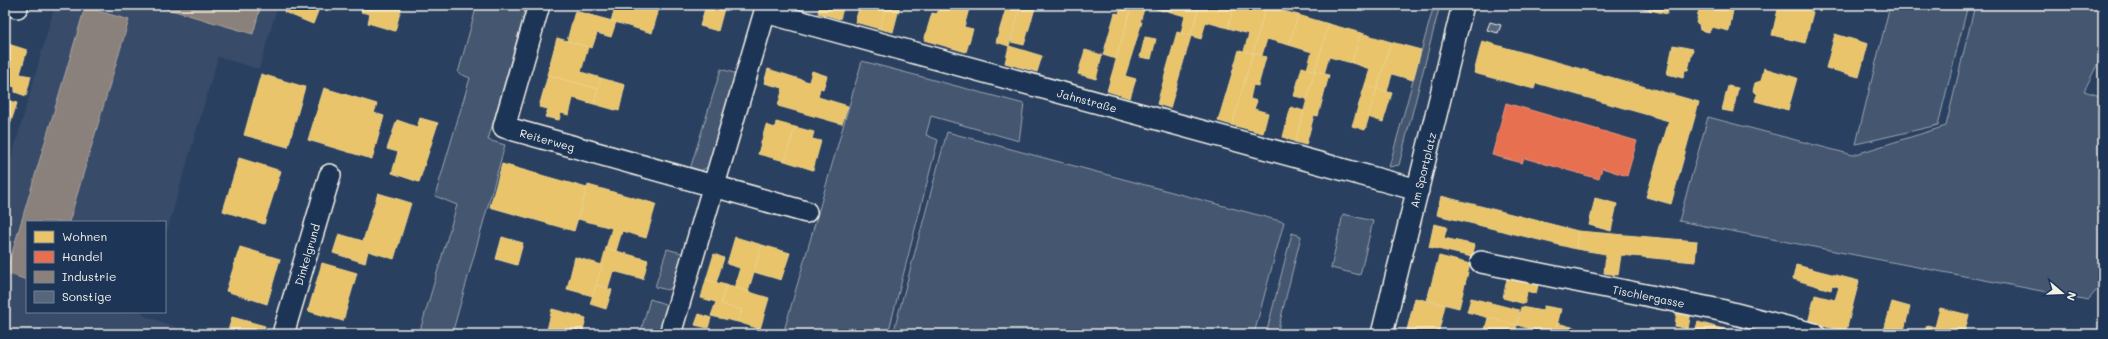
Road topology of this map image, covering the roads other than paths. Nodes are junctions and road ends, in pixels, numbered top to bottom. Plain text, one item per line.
1 (539, 5) edge
2 (1463, 5) edge
3 (766, 8) edge
4 (330, 175) dead end
5 (713, 184) junction
6 (1418, 190) junction
7 (806, 212) dead end
8 (1481, 262) dead end
9 (282, 334) edge
10 (670, 334) edge
11 (1382, 334) edge
12 (1814, 334) edge

1 - 5 street, Reiterweg
2 - 6 street, Am Sportplatz
3 - 5 street
3 - 6 street, Jahnstraße
4 - 9 street, Dinkelgrund
5 - 7 street, Reiterweg
5 - 10 street
6 - 11 street, Am Sportplatz
8 - 12 street, Tischlergasse

